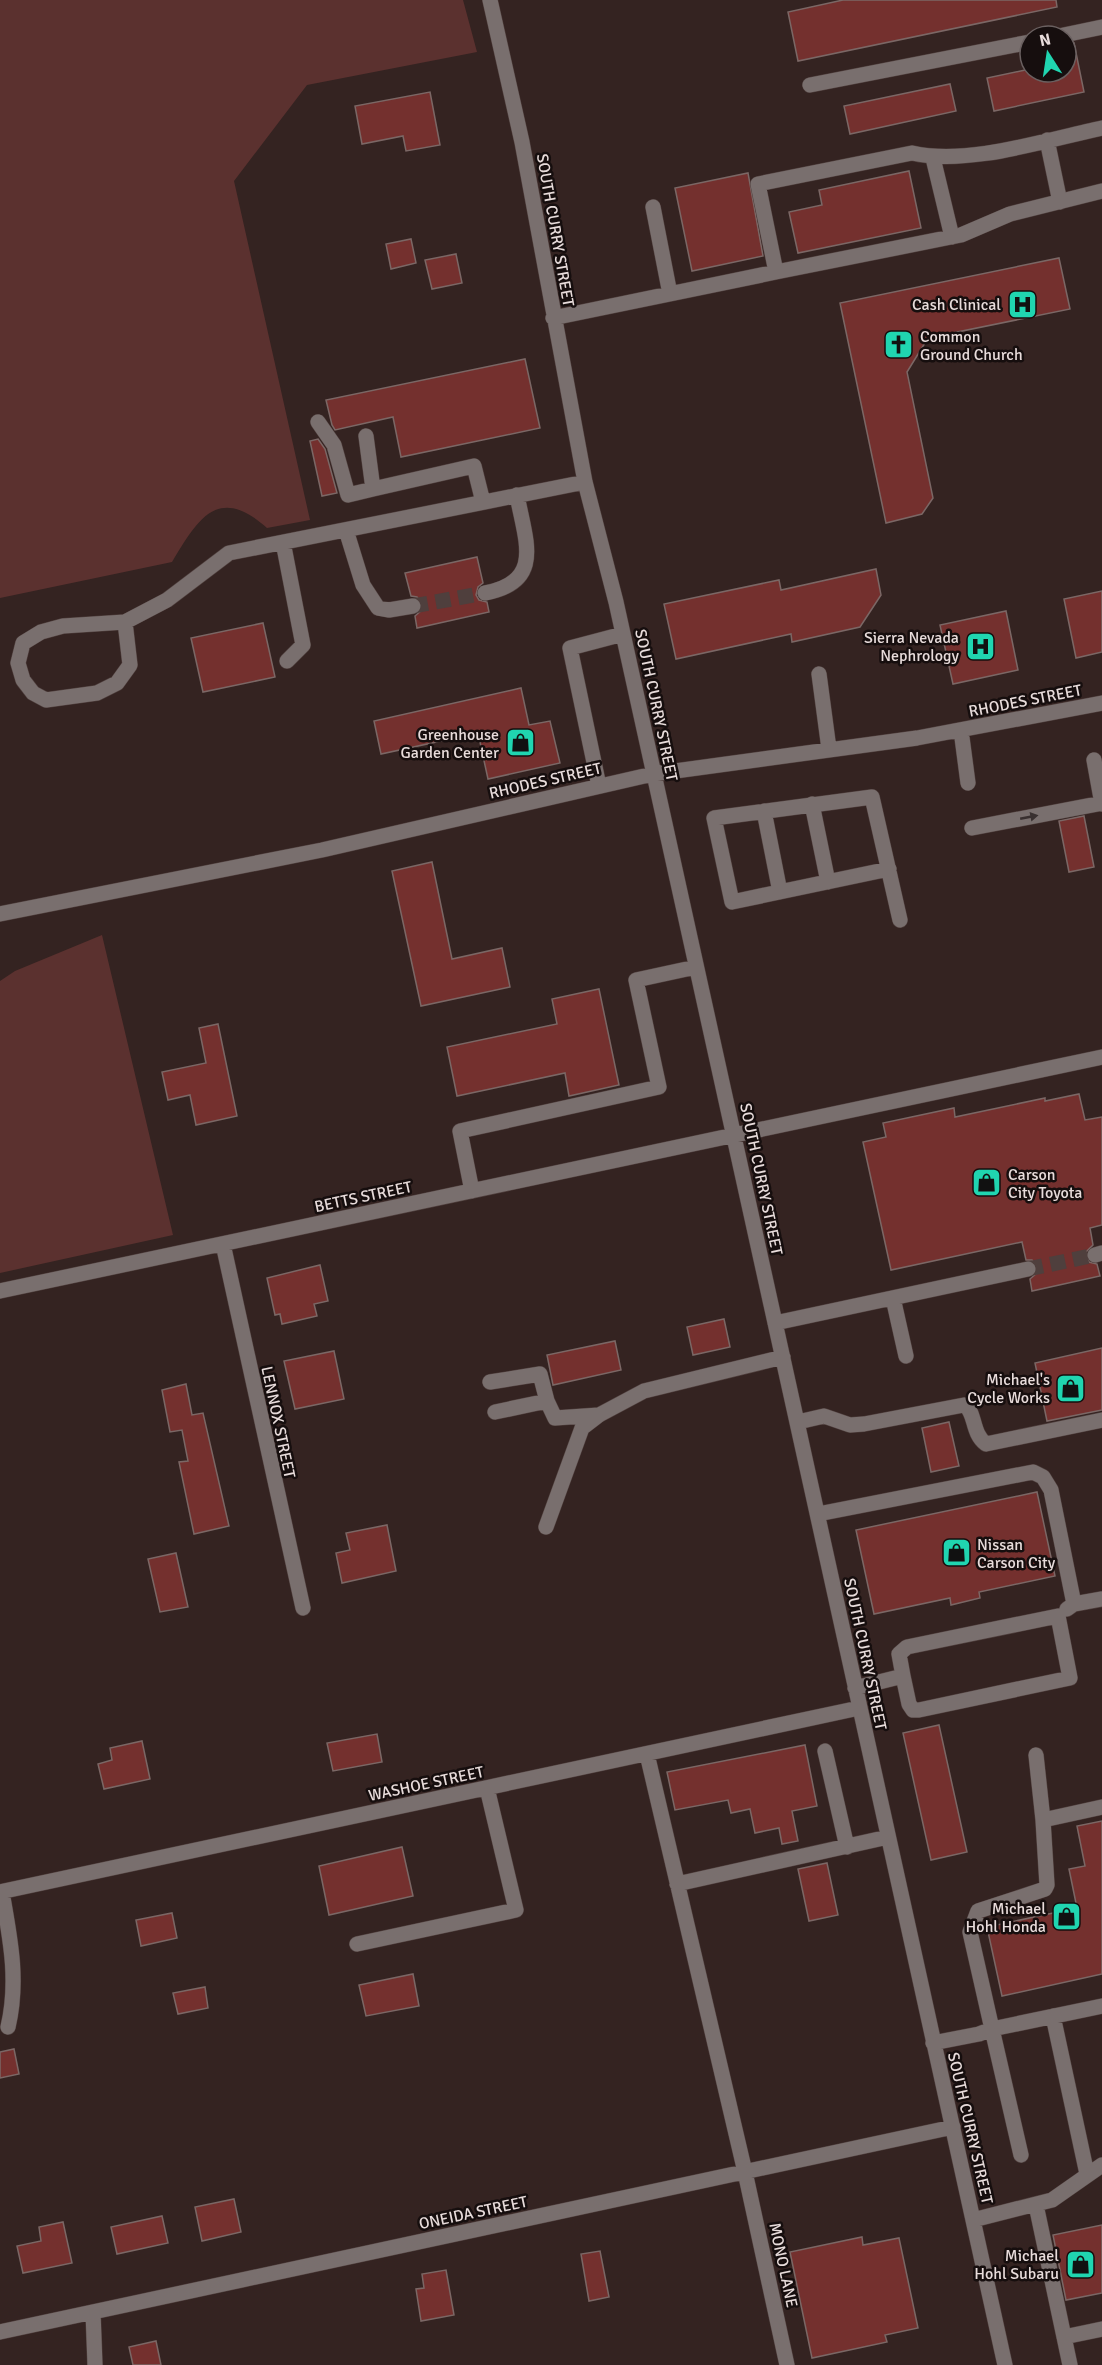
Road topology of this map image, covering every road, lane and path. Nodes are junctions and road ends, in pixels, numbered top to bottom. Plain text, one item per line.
1 (490, 0) edge
2 (1102, 27) edge
3 (1078, 32) edge
4 (1018, 44) edge
5 (810, 85) dead end
6 (1102, 128) edge
7 (1047, 140) junction
8 (933, 158) junction
9 (1102, 191) edge
10 (1060, 202) junction
11 (653, 207) dead end
12 (952, 237) junction
13 (776, 272) junction
14 (670, 294) junction
15 (553, 318) junction
16 (318, 422) dead end
17 (366, 436) dead end
18 (585, 482) junction
19 (374, 489) junction
20 (517, 495) junction
21 (483, 502) junction
22 (346, 530) junction
23 (283, 542) junction
24 (485, 593) tunnel mouth
25 (413, 606) tunnel mouth
26 (125, 622) junction
27 (623, 634) junction
28 (286, 661) dead end
29 (819, 674) dead end
30 (1102, 703) edge
31 (961, 730) junction
32 (829, 749) junction
33 (1094, 760) dead end
34 (653, 774) junction
35 (968, 783) dead end
36 (599, 786) junction
37 (1102, 803) edge
38 (812, 804) junction
39 (764, 811) junction
40 (972, 828) dead end
41 (889, 869) junction
42 (828, 882) junction
43 (780, 892) junction
44 (0, 914) edge
45 (900, 920) dead end
46 (696, 968) junction
47 (1102, 1057) edge
48 (734, 1135) junction
49 (472, 1191) junction
50 (223, 1244) junction
51 (1028, 1269) tunnel mouth
52 (0, 1291) edge
53 (893, 1298) junction
54 (775, 1323) junction
55 (906, 1356) dead end
56 (783, 1357) junction
57 (489, 1382) dead end
58 (547, 1401) junction
59 (495, 1412) dead end
60 (599, 1415) junction
61 (1102, 1420) edge
62 (798, 1422) junction
63 (818, 1514) junction
64 (546, 1527) dead end
65 (1102, 1599) edge
66 (1074, 1604) junction
67 (303, 1608) dead end
68 (1058, 1616) junction
69 (903, 1676) junction
70 (855, 1688) junction
71 (859, 1708) junction
72 (825, 1751) dead end
73 (647, 1754) junction
74 (1036, 1755) dead end
75 (487, 1788) junction
76 (1102, 1807) edge
77 (1043, 1820) junction
78 (888, 1838) junction
79 (847, 1847) junction
80 (677, 1884) junction
81 (1, 1892) edge
82 (357, 1944) dead end
83 (1102, 2006) edge
84 (1053, 2016) junction
85 (8, 2026) dead end
86 (992, 2029) junction
87 (933, 2043) junction
88 (953, 2127) junction
89 (1021, 2155) dead end
90 (1102, 2165) edge
91 (745, 2172) junction
92 (1087, 2174) junction
93 (1036, 2205) junction
94 (973, 2220) junction
95 (93, 2312) junction
96 (1102, 2328) edge
97 (0, 2332) edge
98 (1064, 2337) junction
99 (95, 2365) edge
100 (787, 2365) edge
101 (1005, 2365) edge
102 (1070, 2365) edge

1 - 15 street, SOUTH CURRY STREET
2 - 3 street
4 - 5 street
6 - 7 street
7 - 8 street
7 - 10 street
8 - 12 street
8 - 13 street
9 - 10 street
10 - 12 street
11 - 14 street
12 - 13 street
13 - 14 street
14 - 15 street
15 - 18 street, SOUTH CURRY STREET
16 - 19 street
17 - 19 street
18 - 20 street
18 - 27 street, SOUTH CURRY STREET
19 - 21 street
20 - 21 street
20 - 24 street
21 - 22 street
22 - 23 street
22 - 25 street
23 - 26 street
23 - 28 street
26 - 26 street
27 - 34 street, SOUTH CURRY STREET
27 - 36 street
29 - 32 street
30 - 31 street, RHODES STREET
31 - 32 street, RHODES STREET
31 - 35 street
32 - 34 street, RHODES STREET
33 - 37 street
34 - 36 street, RHODES STREET
34 - 46 street, SOUTH CURRY STREET
36 - 44 street, RHODES STREET
40 -> 37 street
38 - 39 street
38 - 41 street
38 - 42 street
39 - 43 street
39 - 43 street
41 - 42 street
41 - 45 street
42 - 43 street
46 - 48 street, SOUTH CURRY STREET
46 - 49 street
47 - 48 street, BETTS STREET
48 - 49 street, BETTS STREET
48 - 54 street, SOUTH CURRY STREET
49 - 50 street, BETTS STREET
50 - 52 street, BETTS STREET
50 - 67 street, LENNOX STREET
51 - 53 street
53 - 54 street
53 - 55 street
54 - 56 street, SOUTH CURRY STREET
56 - 60 street
56 - 62 street, SOUTH CURRY STREET
57 - 58 street
58 - 59 street
58 - 60 street
60 - 64 street
61 - 62 street
62 - 63 street, SOUTH CURRY STREET
63 - 66 street
63 - 70 street, SOUTH CURRY STREET
65 - 66 street
66 - 68 street
68 - 69 street
68 - 69 street
69 - 70 street
70 - 71 street, SOUTH CURRY STREET
71 - 73 street, WASHOE STREET
71 - 78 street, SOUTH CURRY STREET
72 - 79 street
73 - 75 street, WASHOE STREET
73 - 80 street, MONO LANE
74 - 77 street
75 - 81 street, WASHOE STREET
75 - 82 street
76 - 77 street
77 - 86 street
78 - 79 street
78 - 87 street, SOUTH CURRY STREET
79 - 80 street
80 - 91 street, MONO LANE
81 - 85 street
83 - 84 street
84 - 86 street
84 - 92 street
86 - 87 street
86 - 89 street
87 - 88 street, SOUTH CURRY STREET
88 - 91 street, ONEIDA STREET
88 - 94 street, SOUTH CURRY STREET
90 - 92 street
91 - 95 street, ONEIDA STREET
91 - 100 street, MONO LANE
92 - 93 street
93 - 94 street
93 - 98 street
94 - 101 street, SOUTH CURRY STREET
95 - 97 street, ONEIDA STREET
95 - 99 street
96 - 98 street
98 - 102 street

